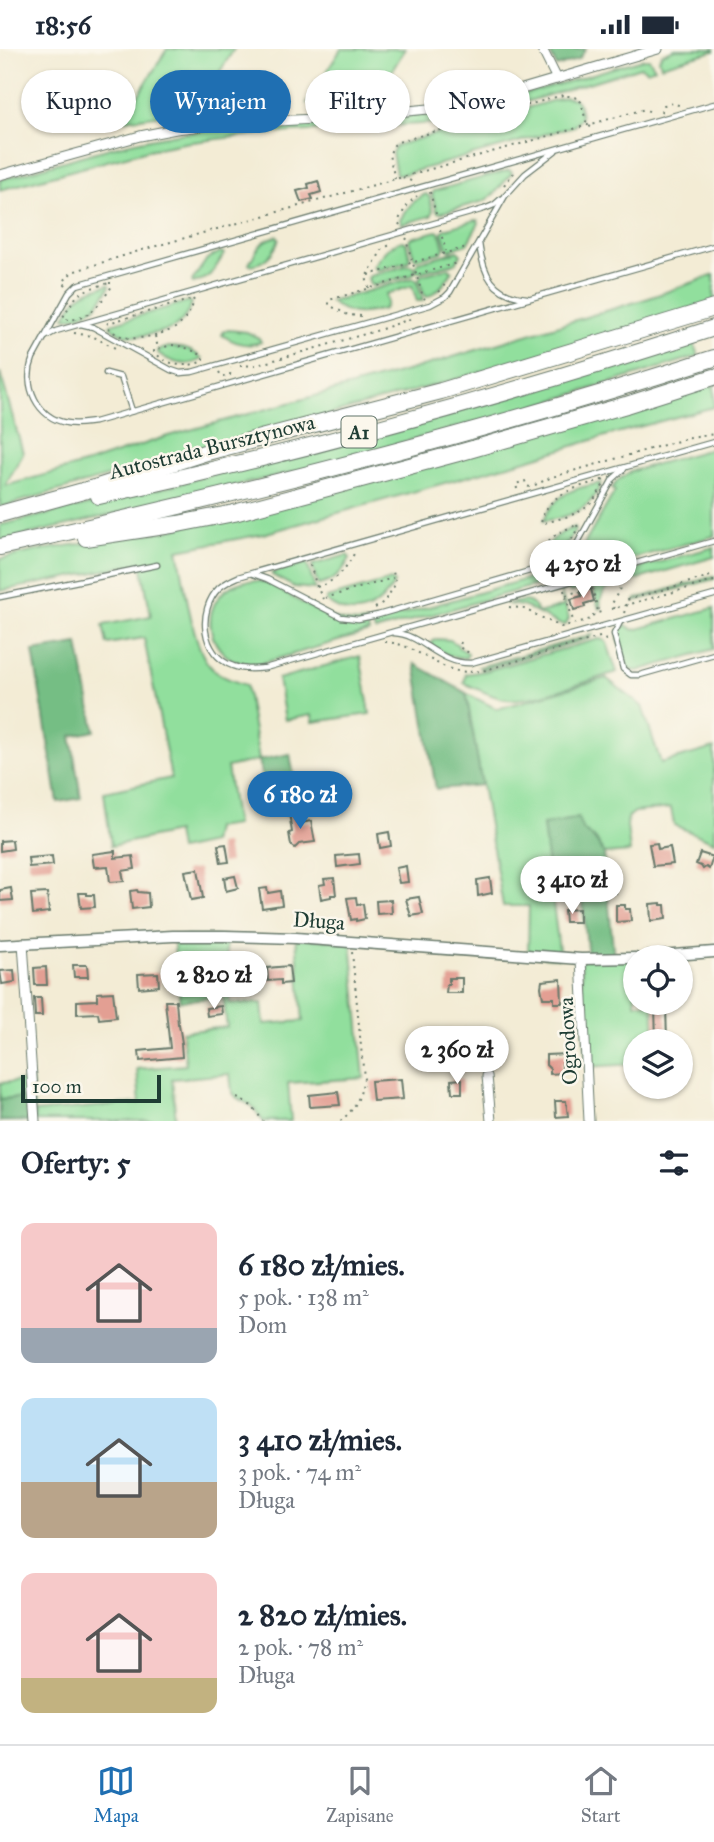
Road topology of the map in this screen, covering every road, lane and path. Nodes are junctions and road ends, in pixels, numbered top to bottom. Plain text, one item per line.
1 (542, 49) edge
2 (658, 49) edge
3 (557, 79) junction
4 (714, 104) edge
5 (683, 106) dead end
6 (587, 125) junction
7 (597, 138) junction
8 (558, 148) junction
9 (513, 167) dead end
10 (0, 176) edge
11 (395, 179) junction
12 (501, 189) dead end
13 (424, 193) dead end
14 (419, 195) dead end
15 (505, 196) junction
16 (436, 215) dead end
17 (440, 229) dead end
18 (406, 235) junction
19 (480, 239) junction
20 (401, 240) dead end
21 (394, 242) dead end
22 (714, 246) edge
23 (467, 247) junction
24 (447, 253) junction
25 (463, 255) dead end
26 (413, 262) junction
27 (453, 272) dead end
28 (367, 275) junction
29 (449, 279) dead end
30 (369, 288) junction
31 (72, 290) junction
32 (438, 293) dead end
33 (432, 296) dead end
34 (531, 298) junction
35 (425, 299) junction
36 (427, 306) junction
37 (714, 308) edge
38 (363, 316) dead end
39 (413, 317) dead end
40 (71, 320) junction
41 (81, 324) junction
42 (72, 327) junction
43 (714, 331) edge
44 (154, 335) junction
45 (44, 338) junction
46 (158, 349) junction
47 (126, 354) dead end
48 (709, 358) edge
49 (218, 372) dead end
50 (106, 373) dead end
51 (714, 377) edge
52 (132, 411) junction
53 (714, 434) edge
54 (714, 442) edge
55 (627, 466) junction
56 (515, 498) junction
57 (0, 516) edge
58 (571, 516) junction
59 (574, 527) junction
60 (714, 541) edge
61 (0, 549) edge
62 (356, 550) dead end
63 (309, 564) dead end
64 (156, 565) dead end
65 (393, 572) dead end
66 (251, 573) junction
67 (714, 575) edge
68 (394, 578) junction
69 (714, 581) edge
70 (317, 587) junction
71 (620, 588) dead end
72 (564, 589) dead end
73 (566, 595) junction
74 (714, 595) edge
75 (0, 597) edge
76 (323, 598) junction
77 (324, 602) dead end
78 (628, 605) junction
79 (503, 608) dead end
80 (374, 609) dead end
81 (621, 621) junction
82 (574, 624) junction
83 (386, 634) junction
84 (714, 654) edge
85 (23, 943) junction
86 (351, 943) junction
87 (0, 945) edge
88 (714, 952) edge
89 (693, 954) edge
90 (623, 958) edge
91 (581, 960) junction
92 (487, 1076) dead end
93 (237, 1098) dead end
94 (35, 1121) edge
95 (263, 1121) edge
96 (340, 1121) edge
97 (491, 1121) edge
98 (589, 1121) edge

1 - 3 street
2 - 3 street
3 - 10 street
4 - 7 lane
5 - 6 path
6 - 7 path
6 - 11 path
6 - 11 path
7 - 8 lane
8 - 15 lane
8 - 31 lane
9 - 12 path
11 - 31 path
13 - 16 path
14 - 18 path
15 - 18 lane
15 - 19 lane
17 - 24 path
18 - 20 path
18 - 26 path
18 - 41 lane
19 - 23 path
19 - 34 lane
19 - 36 lane
21 - 28 path
22 - 34 lane
23 - 24 path
23 - 25 path
24 - 26 path
26 - 28 path
26 - 35 path
27 - 30 path
28 - 30 path
29 - 32 path
30 - 38 path
31 - 45 lane
33 - 35 path
34 - 52 lane
35 - 36 path
36 - 41 lane
37 - 57 highway
39 - 49 path
40 - 40 path
40 - 42 path
41 - 42 lane
42 - 45 lane
42 - 47 path
43 - 57 highway, Autostrada Bursztynowa / A1
44 - 44 path
44 - 46 path
45 - 52 lane
46 - 46 path
48 - 61 highway, A1
50 - 52 lane
51 - 61 highway
53 - 56 path
54 - 55 lane
55 - 56 lane
55 - 66 lane
56 - 66 lane
58 - 58 path
58 - 59 path
59 - 59 path
60 - 83 lane
62 - 70 path
63 - 70 path
64 - 75 lane
65 - 68 path
66 - 83 lane
67 - 78 path
68 - 76 path
68 - 80 path
69 - 78 path
70 - 76 path
71 - 78 path
72 - 73 path
73 - 82 path
73 - 82 path
74 - 81 lane
76 - 77 path
79 - 82 path
81 - 83 lane
81 - 84 lane
85 - 86 street, Długa
85 - 87 street, Długa
85 - 94 street
86 - 91 street, Długa
86 - 96 path
88 - 89 street
90 - 91 street, Długa
91 - 98 street, Ogrodowa
92 - 97 street
93 - 95 path

